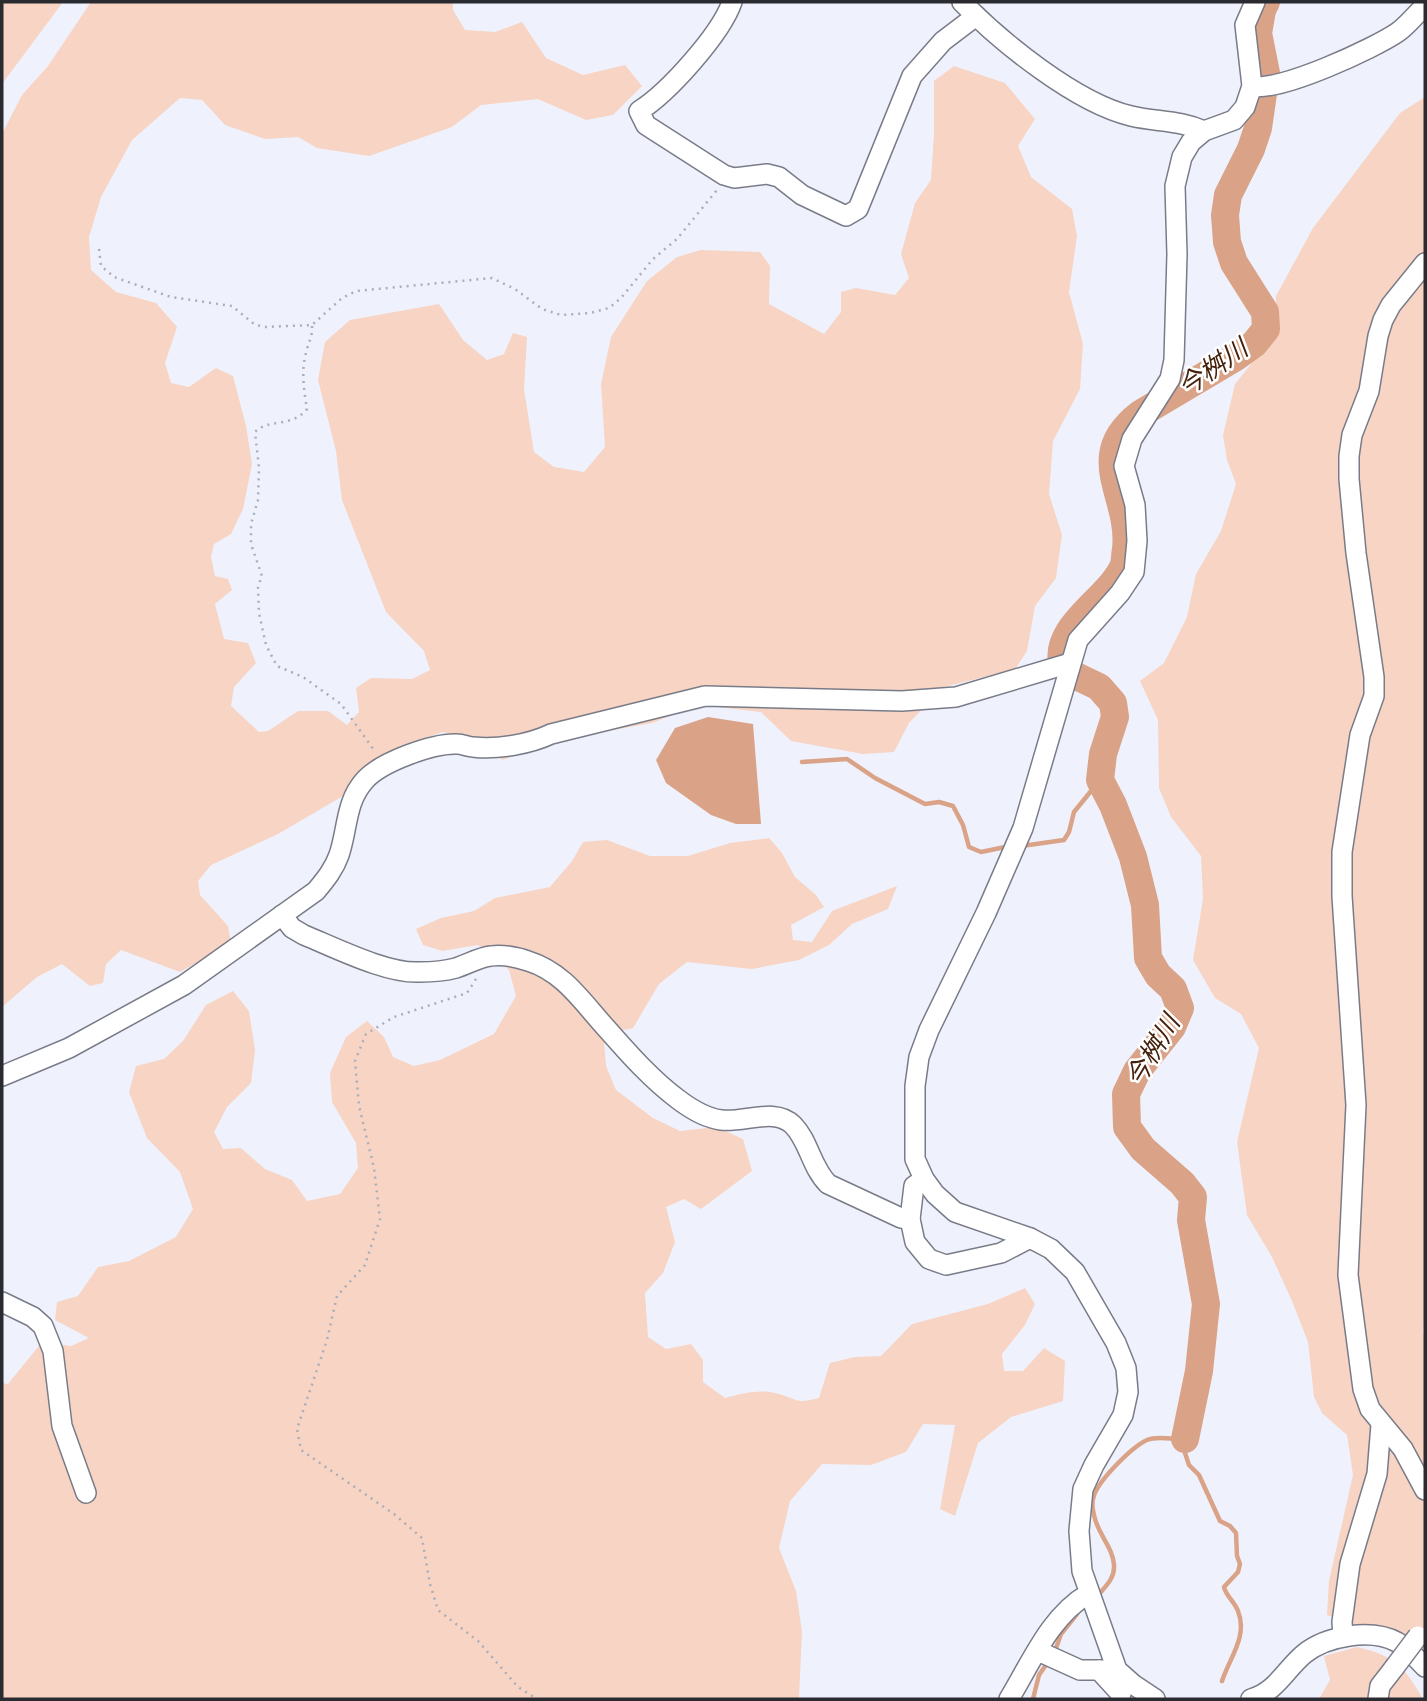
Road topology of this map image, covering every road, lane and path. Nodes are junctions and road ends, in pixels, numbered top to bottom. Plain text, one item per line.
1 (732, 2) edge
2 (962, 2) edge
3 (1255, 2) edge
4 (1425, 6) edge
5 (976, 16) junction
6 (1260, 87) junction
7 (1205, 131) junction
8 (724, 175) junction
9 (99, 249) dead end
10 (1425, 262) edge
11 (312, 325) junction
12 (1070, 663) junction
13 (383, 765) junction
14 (282, 915) junction
15 (491, 956) junction
16 (2, 1076) edge
17 (924, 1179) junction
18 (910, 1219) junction
19 (1030, 1238) junction
20 (2, 1302) edge
21 (1381, 1425) junction
22 (1425, 1490) edge
23 (86, 1493) dead end
24 (1088, 1594) junction
25 (1422, 1631) edge
26 (1343, 1636) junction
27 (1038, 1651) junction
28 (1425, 1667) edge
29 (1108, 1670) junction
30 (1121, 1694) dead end
31 (537, 1699) edge
32 (1009, 1699) edge
33 (1155, 1699) edge
34 (1251, 1699) edge
35 (1378, 1699) edge

1 - 8 street
2 - 5 street
3 - 6 street
4 - 6 street
5 - 7 street
5 - 8 street
6 - 7 street
7 - 12 street
8 - 11 path
9 - 11 path
10 - 21 street
11 - 13 path
12 - 13 street
12 - 17 street
13 - 14 street
14 - 15 street
14 - 16 street
15 - 18 street
15 - 31 path
17 - 18 street
17 - 19 street
18 - 19 street
19 - 24 street
20 - 23 street
21 - 22 street
21 - 26 street
24 - 27 street
24 - 29 street
25 - 35 street, bridge
26 - 28 street
26 - 34 street
27 - 29 street
27 - 32 street
29 - 30 street
29 - 33 street

